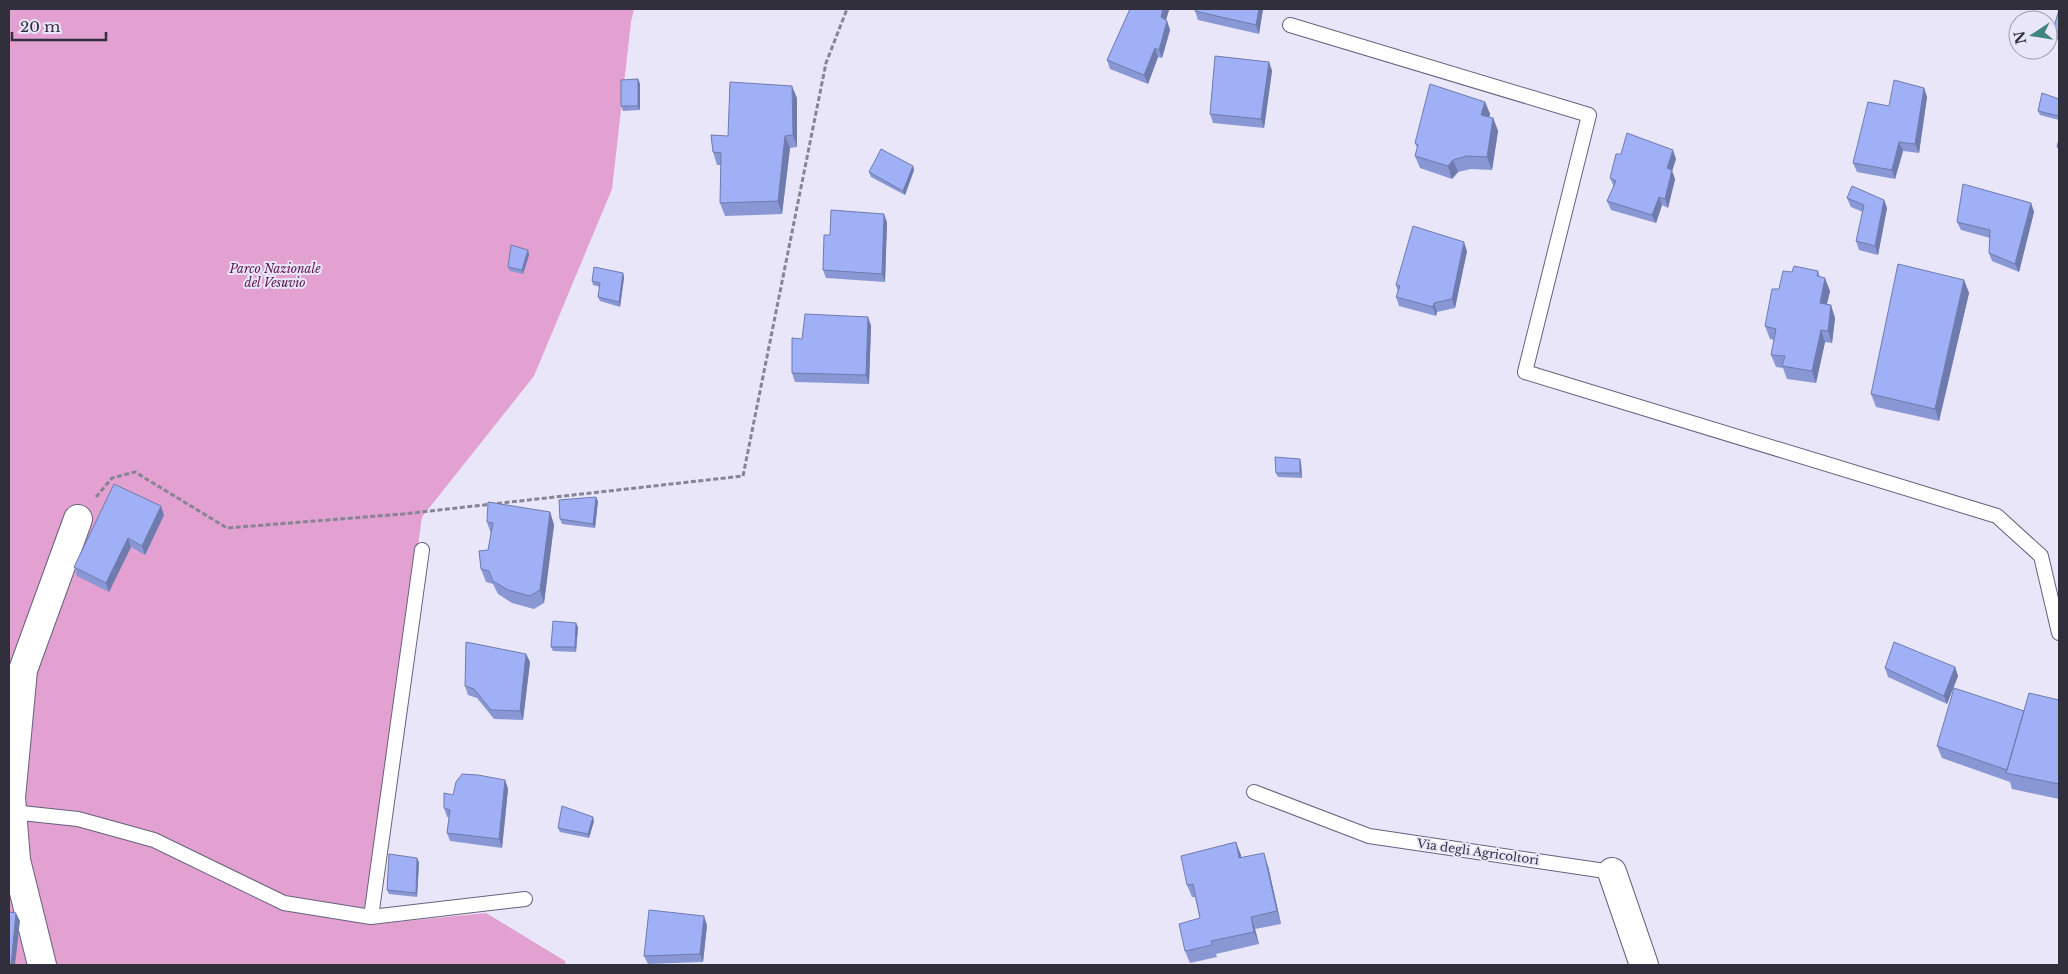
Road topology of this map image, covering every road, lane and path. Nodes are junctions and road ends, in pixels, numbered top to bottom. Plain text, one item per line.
1 (847, 9) edge
2 (1290, 25) dead end
3 (78, 519) joint
4 (422, 550) dead end
5 (2059, 633) edge
6 (1254, 792) dead end
7 (11, 801) edge
8 (1612, 872) joint
9 (525, 899) dead end
10 (371, 917) junction
11 (42, 965) edge
12 (1644, 965) edge

1 - 3 path
2 - 5 lane
3 - 7 street
4 - 10 lane
6 - 8 lane, Via degli Agricoltori
7 - 10 lane
7 - 11 street
8 - 12 street, Via degli Agricoltori
9 - 10 lane

